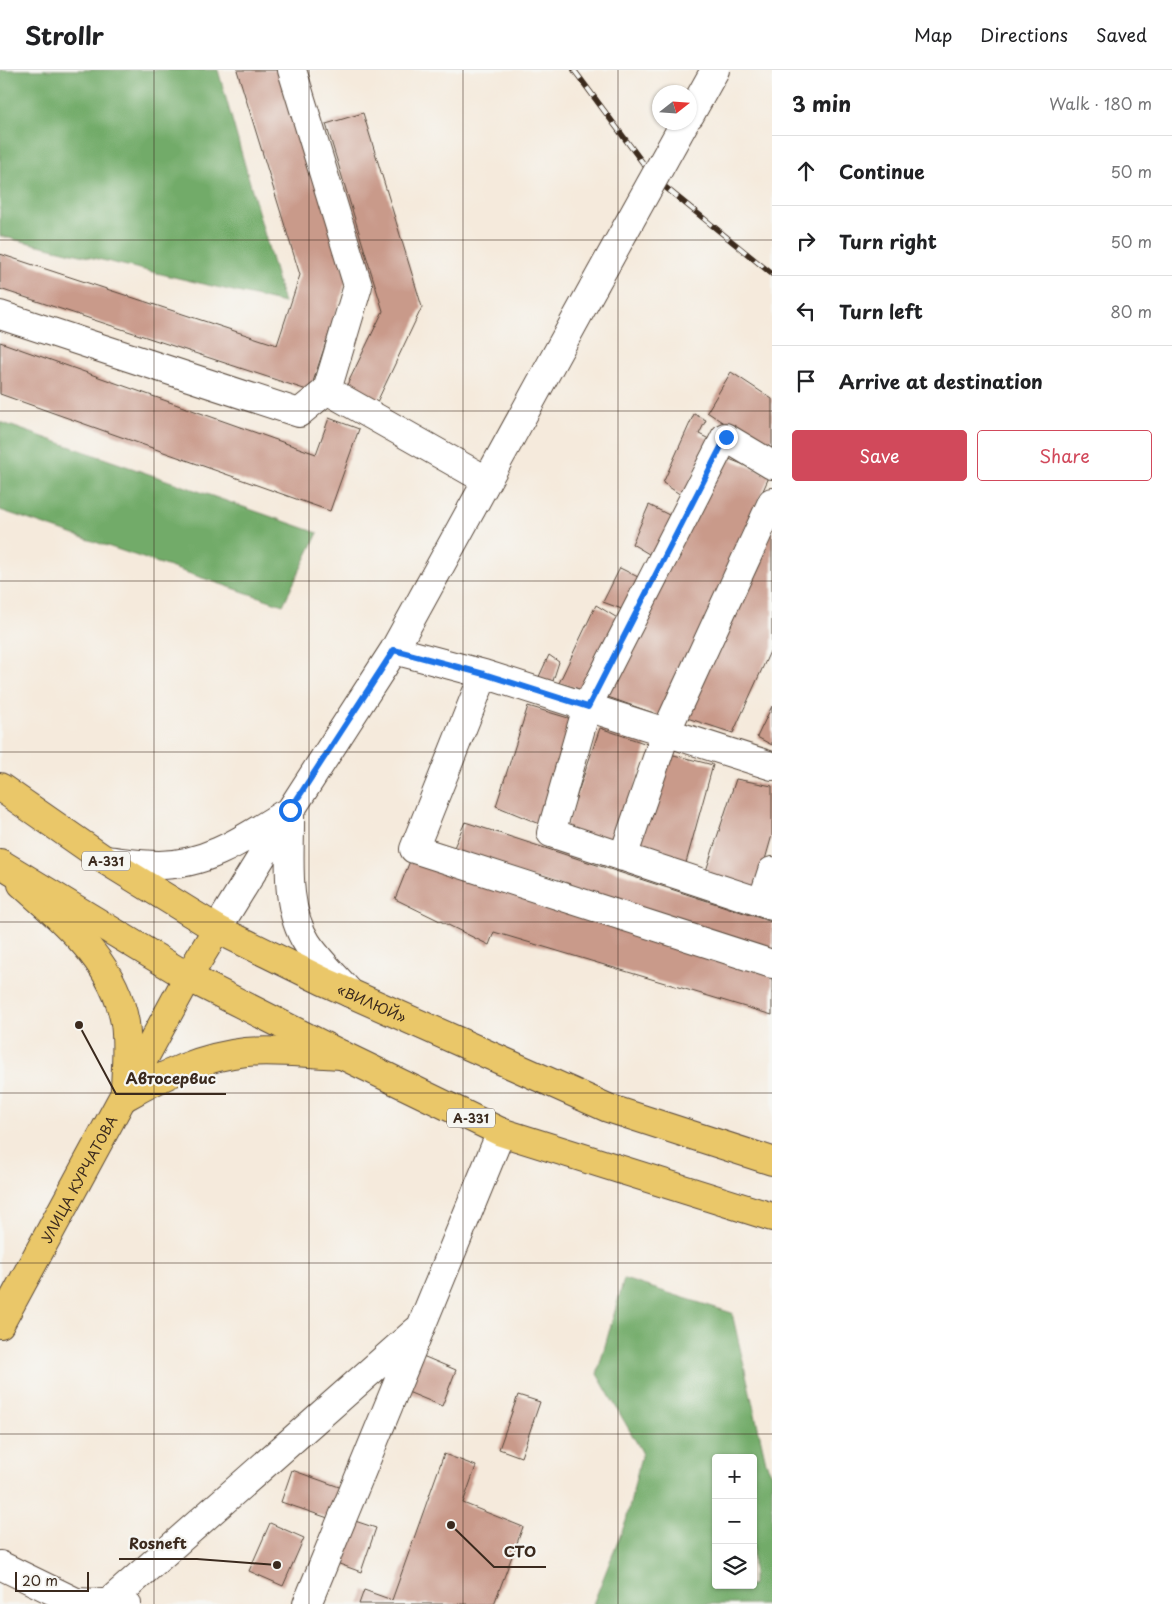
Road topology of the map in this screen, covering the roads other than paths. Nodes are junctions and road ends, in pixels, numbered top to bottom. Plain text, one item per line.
1 (292, 70) edge
2 (715, 70) edge
3 (697, 102) edge
4 (681, 130) edge
5 (0, 315) edge
6 (326, 390) junction
7 (772, 465) edge
8 (486, 480) junction
9 (772, 502) edge
10 (394, 650) junction
11 (484, 674) junction
12 (588, 707) junction
13 (666, 732) junction
14 (772, 766) edge
15 (0, 787) edge
16 (290, 810) junction
17 (623, 857) junction
18 (105, 860) junction
19 (1, 863) edge
20 (772, 871) edge
21 (767, 904) edge
22 (216, 929) junction
23 (772, 964) edge
24 (188, 977) junction
25 (350, 993) junction
26 (342, 1056) junction
27 (124, 1097) junction
28 (501, 1132) junction
29 (772, 1161) edge
30 (772, 1217) edge
31 (0, 1324) edge
32 (421, 1327) junction
33 (0, 1565) edge
34 (118, 1604) edge
35 (307, 1604) edge

1 - 6 street
2 - 3 street
4 - 8 street, bridge
5 - 6 street
6 - 8 street
7 - 12 street
8 - 10 street
9 - 13 street
10 - 11 street
10 - 16 street
11 - 12 street
11 - 23 street
12 - 13 street
12 - 17 street
13 - 14 street
13 - 17 street
15 - 18 main road, «ВИЛЮЙ» / А-331
16 - 18 street
16 - 22 street
16 - 25 street
17 - 21 street
18 - 22 main road, «ВИЛЮЙ» / А-331
19 - 24 main road, А-331
19 - 27 main road
20 - 21 street
22 - 24 main road, УЛИЦА КУРЧАТОВА
22 - 25 main road, «ВИЛЮЙ» / А-331
24 - 26 main road, А-331
24 - 27 main road, УЛИЦА КУРЧАТОВА
25 - 29 main road, «ВИЛЮЙ» / А-331
26 - 27 main road
26 - 28 main road, А-331
27 - 31 main road, УЛИЦА КУРЧАТОВА
28 - 30 main road, А-331
28 - 32 street
32 - 34 street
32 - 35 street
33 - 34 street

